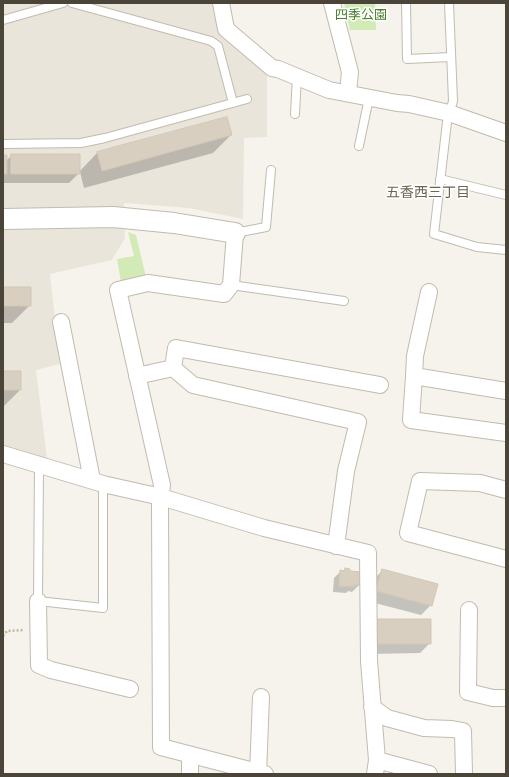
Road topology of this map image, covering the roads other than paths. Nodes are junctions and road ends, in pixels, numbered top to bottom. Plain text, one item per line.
1 (63, 3) edge
2 (72, 3) edge
3 (221, 3) edge
4 (332, 3) edge
5 (406, 3) edge
6 (449, 3) edge
7 (3, 20) edge
8 (451, 57) junction
9 (297, 76) junction
10 (348, 94) junction
11 (369, 98) junction
12 (247, 99) dead end
13 (232, 103) junction
14 (449, 113) junction
15 (295, 114) dead end
16 (506, 133) edge
17 (3, 144) edge
18 (359, 146) dead end
19 (271, 170) dead end
20 (440, 180) junction
21 (506, 195) edge
22 (3, 218) edge
23 (235, 233) junction
24 (506, 250) edge
25 (231, 284) junction
26 (429, 292) dead end
27 (344, 301) dead end
28 (61, 322) dead end
29 (173, 368) junction
30 (137, 376) junction
31 (414, 376) junction
32 (380, 385) dead end
33 (506, 391) edge
34 (506, 433) edge
35 (3, 454) edge
36 (39, 465) junction
37 (97, 482) junction
38 (506, 490) edge
39 (161, 497) junction
40 (336, 546) junction
41 (506, 559) edge
42 (38, 601) junction
43 (469, 610) dead end
44 (130, 689) dead end
45 (261, 698) dead end
46 (506, 698) edge
47 (372, 707) junction
48 (190, 755) junction
49 (376, 767) edge
50 (190, 774) edge
51 (260, 774) edge
52 (429, 774) edge
53 (464, 774) edge

1 - 7 lane
2 - 13 lane
3 - 9 street
4 - 10 street
5 - 8 lane
6 - 8 lane
8 - 14 lane
9 - 10 street
9 - 15 lane
10 - 11 street
11 - 14 street
11 - 18 lane
12 - 13 lane
13 - 17 lane
14 - 16 street
14 - 20 lane
19 - 23 lane
20 - 21 lane
20 - 24 lane
22 - 23 street
23 - 25 street
25 - 27 lane
25 - 30 street
26 - 31 street
28 - 37 street
29 - 30 street
29 - 32 street
29 - 40 street
30 - 39 street
31 - 33 street
31 - 34 street
35 - 36 street
36 - 37 street
36 - 42 lane
37 - 39 street
37 - 42 lane
38 - 41 street
39 - 40 street
39 - 48 street
40 - 47 street
42 - 44 street
43 - 46 street
45 - 51 street
47 - 49 street
47 - 53 street
48 - 50 street
48 - 51 street
49 - 52 street

